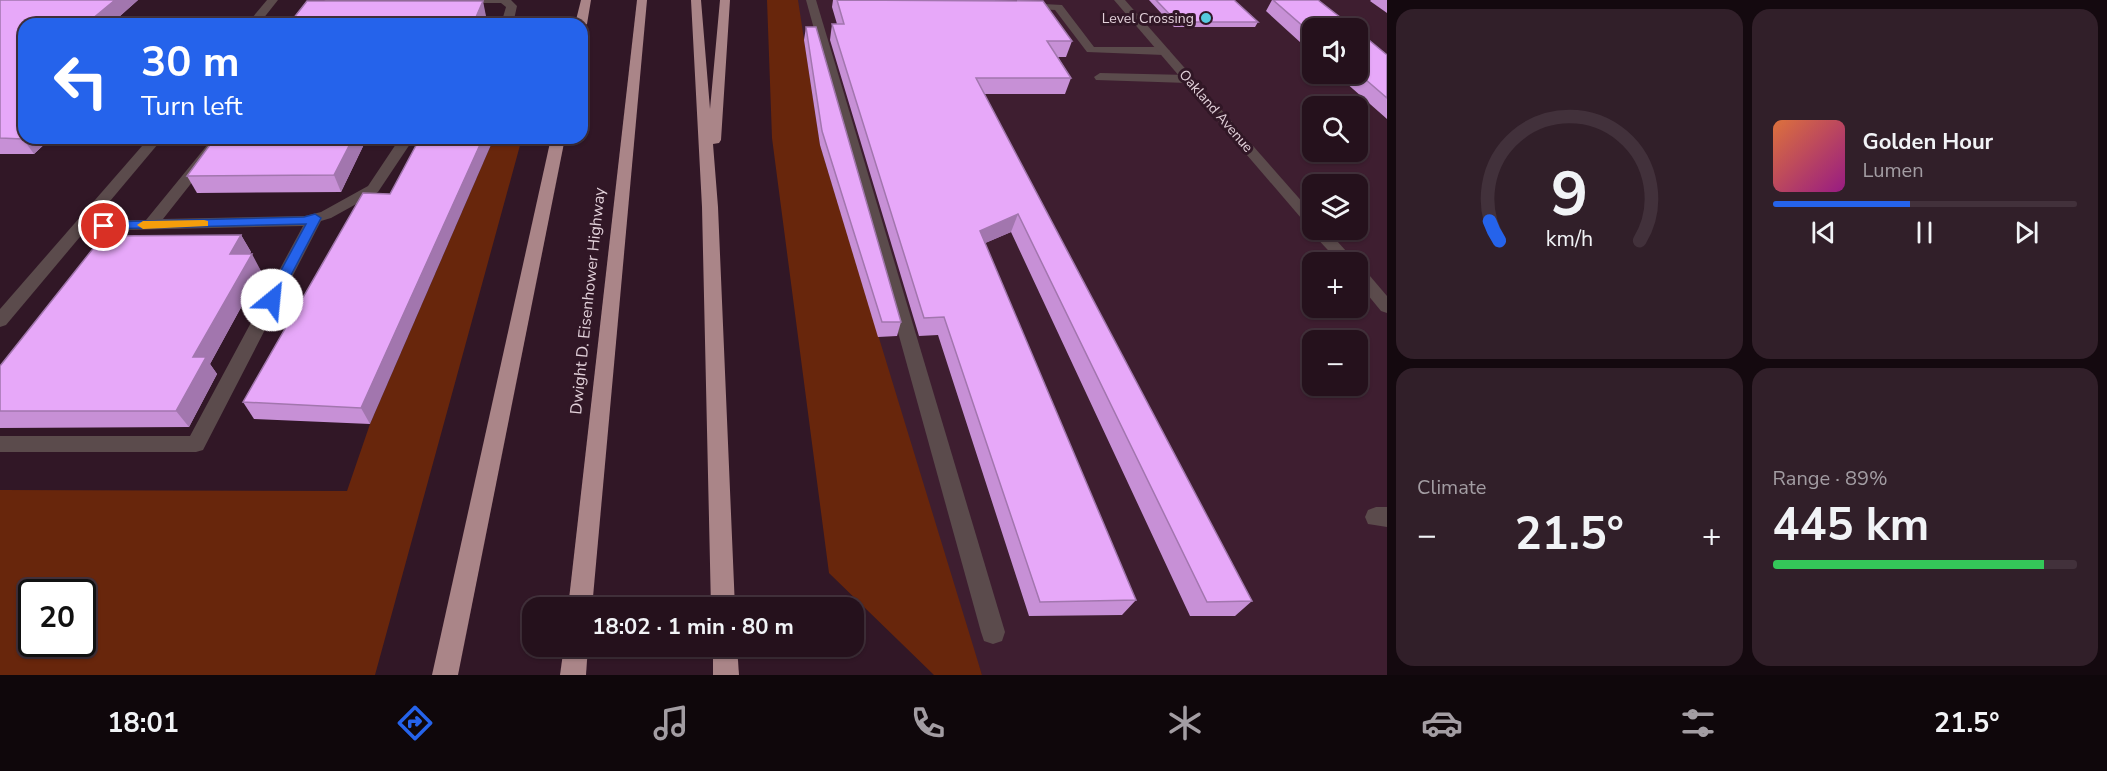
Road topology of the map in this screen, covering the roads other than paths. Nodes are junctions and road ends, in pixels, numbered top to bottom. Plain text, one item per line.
1 (273, 0) edge
2 (330, 0) edge
3 (504, 0) edge
4 (586, 0) edge
5 (642, 0) edge
6 (696, 0) edge
7 (725, 0) edge
8 (811, 0) edge
9 (1119, 0) edge
10 (1014, 6) edge
11 (258, 18) edge
12 (509, 18) edge
13 (582, 18) edge
14 (1164, 51) junction
15 (1100, 77) dead end
16 (1188, 79) junction
17 (151, 144) edge
18 (215, 144) edge
19 (403, 144) edge
20 (557, 144) edge
21 (710, 207) junction
22 (1302, 210) edge
23 (315, 218) junction
24 (150, 225) junction
25 (81, 226) junction
26 (1328, 240) edge
27 (1339, 252) edge
28 (1368, 285) edge
29 (1387, 307) edge
30 (0, 321) edge
31 (0, 444) edge
32 (581, 597) edge
33 (723, 597) edge
34 (993, 632) dead end
35 (575, 657) edge
36 (725, 657) edge
37 (445, 675) edge
38 (573, 675) edge
39 (726, 675) edge

1 - 11 street
2 - 3 street
3 - 12 street
4 - 13 highway
5 - 32 highway, Dwight D. Eisenhower Highway
6 - 21 highway
7 - 21 highway
8 - 34 street
9 - 14 street, Oakland Avenue
10 - 14 street
14 - 16 street, Oakland Avenue
15 - 16 street
16 - 22 street, Oakland Avenue
17 - 25 street
18 - 24 street
19 - 23 street
20 - 37 highway
21 - 33 highway
23 - 24 street
23 - 31 street
24 - 25 street
25 - 30 street
26 - 27 street
28 - 29 street
35 - 38 highway
36 - 39 highway

